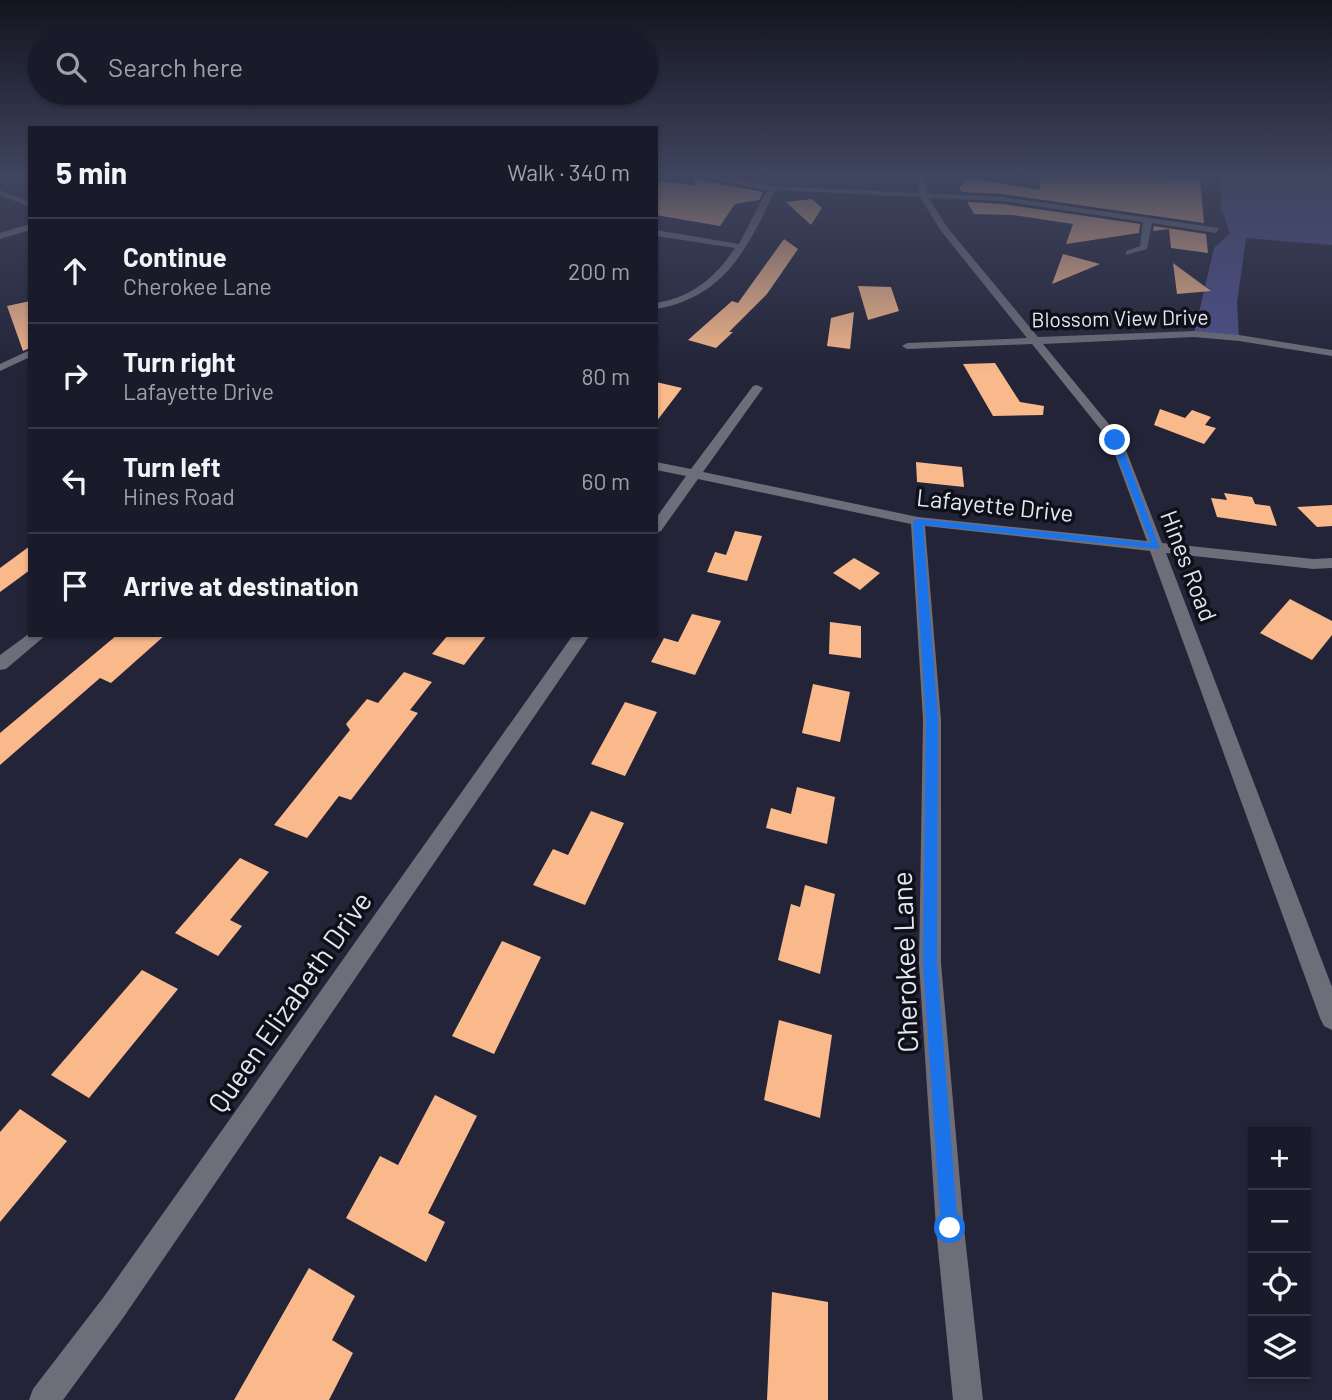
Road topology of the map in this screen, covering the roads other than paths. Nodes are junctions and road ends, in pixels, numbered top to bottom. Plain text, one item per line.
1 (708, 241) edge
2 (746, 241) edge
3 (954, 241) edge
4 (1145, 241) edge
5 (743, 247) junction
6 (1129, 253) dead end
7 (658, 306) edge
8 (1036, 340) junction
9 (907, 346) dead end
10 (1332, 353) edge
11 (28, 354) edge
12 (0, 369) edge
13 (757, 388) dead end
14 (658, 466) edge
15 (694, 474) junction
16 (918, 522) junction
17 (658, 525) edge
18 (1157, 546) junction
19 (1332, 563) edge
20 (35, 637) edge
21 (581, 637) edge
22 (0, 664) edge
23 (1332, 1018) edge
24 (44, 1400) edge
25 (968, 1400) edge

1 - 5 street
2 - 5 street
3 - 8 street, Hines Road
4 - 6 street
5 - 7 street
8 - 9 street, Blossom View Drive
8 - 10 street, Blossom View Drive
8 - 18 street, Hines Road
11 - 12 street
13 - 15 street
14 - 15 street, Lafayette Drive
15 - 16 street, Lafayette Drive
15 - 17 street
16 - 18 street, Lafayette Drive
16 - 25 street, Cherokee Lane
18 - 19 street, Lafayette Drive
18 - 23 street, Hines Road
20 - 22 street
21 - 24 street, Queen Elizabeth Drive

